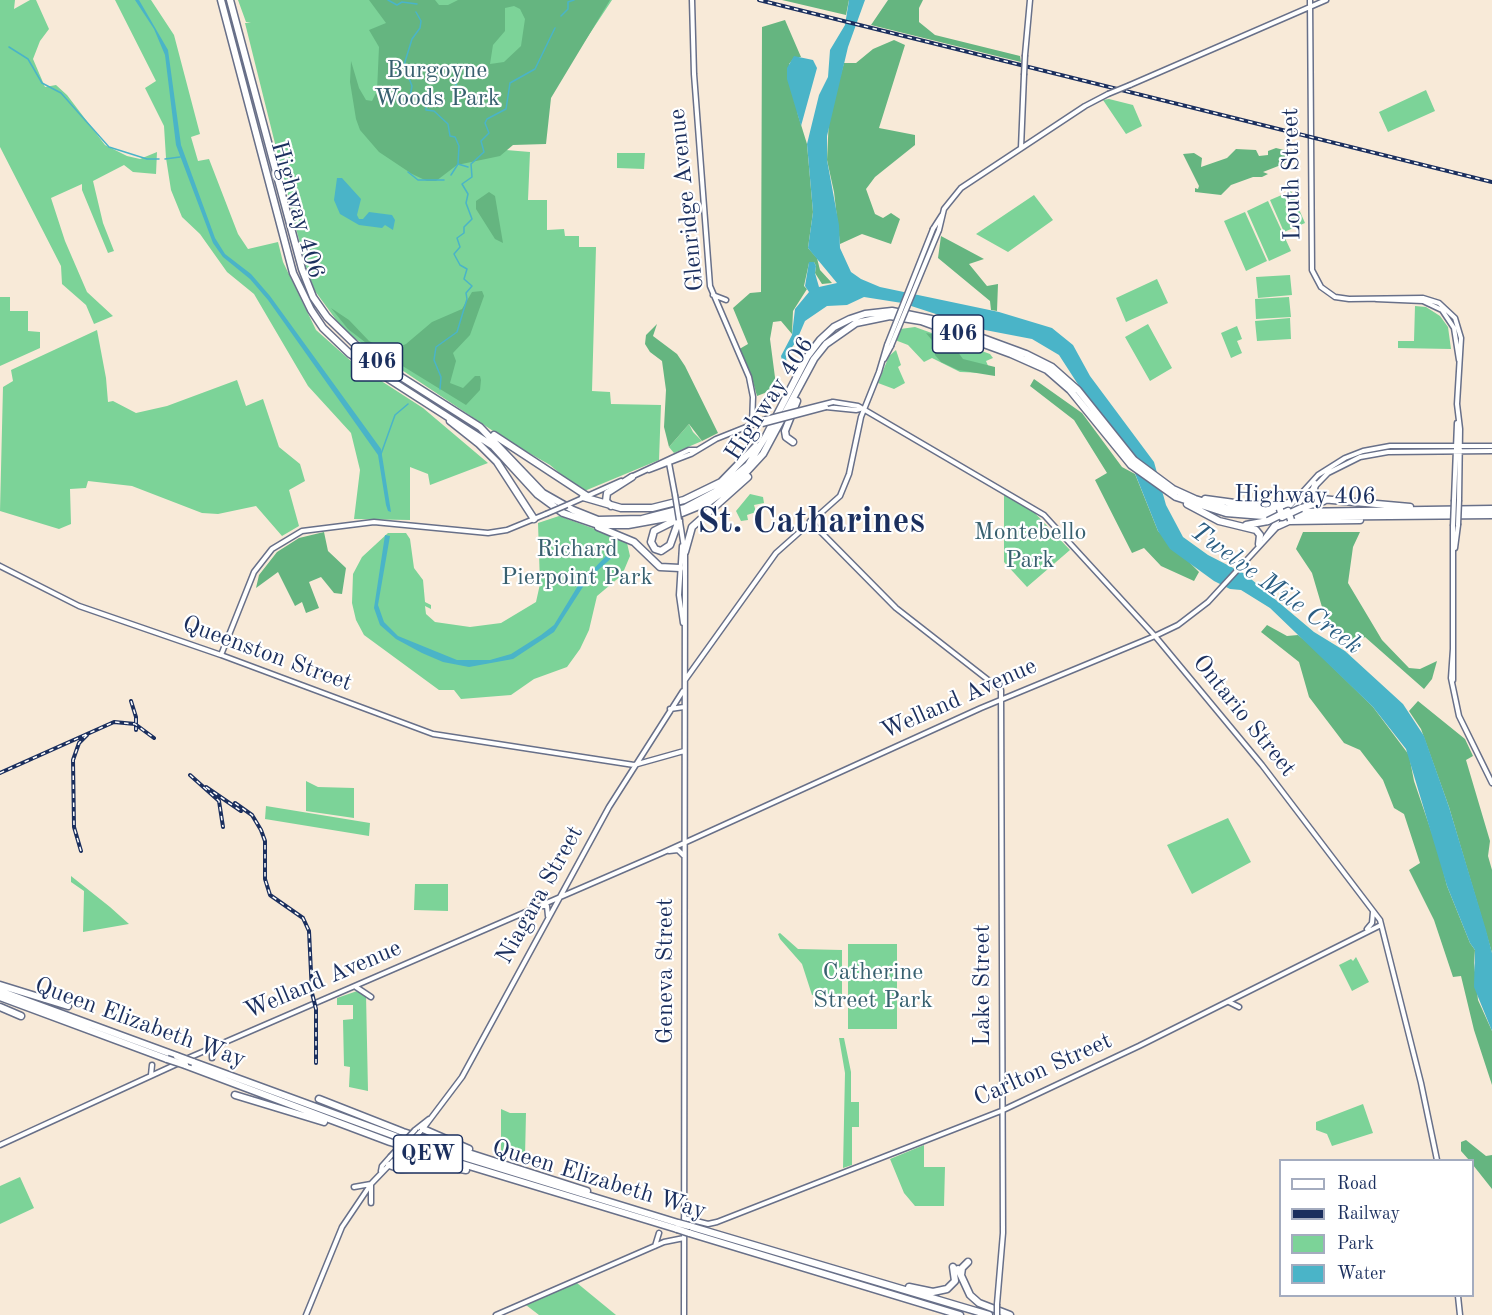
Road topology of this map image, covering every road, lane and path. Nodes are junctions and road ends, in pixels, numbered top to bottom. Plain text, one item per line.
1 (221, 0) edge
2 (230, 0) edge
3 (692, 0) edge
4 (1030, 0) edge
5 (1310, 0) edge
6 (1326, 0) edge
7 (1317, 1) edge
8 (1310, 6) junction
9 (1296, 12) junction
10 (1310, 26) junction
11 (1021, 148) junction
12 (712, 293) junction
13 (726, 300) dead end
14 (826, 344) junction
15 (414, 395) junction
16 (753, 409) junction
17 (862, 409) junction
18 (764, 421) junction
19 (772, 424) junction
20 (752, 425) junction
21 (480, 426) junction
22 (793, 442) dead end
23 (1492, 446) edge
24 (1457, 448) junction
25 (1492, 451) edge
26 (763, 454) junction
27 (667, 462) junction
28 (1152, 475) junction
29 (632, 477) junction
30 (1315, 484) junction
31 (1178, 495) junction
32 (581, 498) junction
33 (1331, 501) junction
34 (709, 502) junction
35 (615, 507) junction
36 (1270, 507) junction
37 (1449, 509) junction
38 (1492, 509) edge
39 (1287, 513) junction
40 (1492, 515) edge
41 (1434, 516) junction
42 (575, 518) junction
43 (534, 519) junction
44 (810, 521) junction
45 (678, 525) junction
46 (1234, 525) junction
47 (1262, 542) junction
48 (684, 551) junction
49 (693, 560) dead end
50 (0, 566) edge
51 (683, 568) junction
52 (1196, 612) junction
53 (1201, 619) dead end
54 (1155, 636) junction
55 (221, 655) junction
56 (684, 682) junction
57 (684, 689) junction
58 (1001, 700) junction
59 (684, 707) junction
60 (670, 709) junction
61 (684, 751) junction
62 (634, 765) junction
63 (1492, 783) edge
64 (684, 842) junction
65 (662, 852) junction
66 (684, 858) junction
67 (560, 897) junction
68 (537, 907) junction
69 (1374, 911) junction
70 (548, 918) junction
71 (1381, 924) junction
72 (1366, 930) junction
73 (0, 985) edge
74 (356, 987) junction
75 (0, 991) edge
76 (0, 997) edge
77 (371, 997) dead end
78 (1226, 1003) junction
79 (68, 1005) dead end
80 (1239, 1006) dead end
81 (0, 1007) edge
82 (21, 1016) dead end
83 (212, 1048) junction
84 (212, 1058) dead end
85 (152, 1065) dead end
86 (151, 1076) junction
87 (1001, 1094) junction
88 (235, 1095) dead end
89 (319, 1098) dead end
90 (1012, 1105) junction
91 (1001, 1111) junction
92 (992, 1114) junction
93 (1001, 1121) junction
94 (419, 1129) junction
95 (372, 1135) junction
96 (0, 1145) edge
97 (1437, 1159) edge
98 (496, 1161) junction
99 (389, 1165) junction
100 (381, 1172) junction
101 (371, 1184) junction
102 (531, 1186) junction
103 (354, 1187) dead end
104 (607, 1201) junction
105 (371, 1203) dead end
106 (684, 1218) junction
107 (677, 1226) junction
108 (687, 1232) junction
109 (659, 1233) dead end
110 (655, 1246) junction
111 (968, 1262) dead end
112 (852, 1274) junction
113 (963, 1281) junction
114 (1458, 1297) edge
115 (923, 1304) junction
116 (306, 1315) edge
117 (496, 1315) edge
118 (684, 1315) edge
119 (950, 1315) edge
120 (960, 1315) edge
121 (989, 1315) edge
122 (997, 1315) edge
123 (1010, 1315) edge
124 (1460, 1315) edge

1 - 15 highway, Highway 406 / 406
2 - 21 highway, Highway 406 / 406
3 - 12 main road, Glenridge Avenue
4 - 11 main road, bridge
5 - 8 main road, Louth Street
6 - 7 main road
7 - 8 main road
8 - 9 main road
8 - 10 main road, Louth Street
9 - 10 main road
9 - 11 main road, bridge
10 - 24 main road, Louth Street
11 - 17 main road, bridge
12 - 13 main road
12 - 16 main road, Glenridge Avenue
14 - 22 highway
14 - 26 highway, Highway 406 / 406
14 - 31 highway, Highway 406 / 406
15 - 42 highway, Highway 406 / 406
15 - 43 highway
16 - 18 main road
16 - 20 main road, Glenridge Avenue
17 - 18 main road, bridge
17 - 18 main road, bridge
17 - 44 main road
17 - 54 main road, Ontario Street
18 - 20 main road
19 - 21 highway, Highway 406 / 406
19 - 28 highway, Highway 406 / 406
19 - 35 highway
20 - 27 main road
21 - 32 highway
23 - 24 main road
24 - 25 main road
24 - 30 main road
24 - 39 main road
24 - 63 main road, Louth Street, bridge
26 - 34 highway, Highway 406 / 406
26 - 48 highway
27 - 29 main road
27 - 45 main road, Geneva Street, bridge
28 - 31 highway, Highway 406 / 406
28 - 36 highway
29 - 32 main road
29 - 35 highway
30 - 33 highway
30 - 39 main road
31 - 37 highway, Highway 406 / 406
31 - 41 highway, Highway 406 / 406
31 - 46 highway
32 - 35 highway
32 - 43 main road, bridge
33 - 37 highway
33 - 39 highway
34 - 42 highway, Highway 406 / 406
34 - 45 highway
36 - 39 highway
36 - 39 highway
37 - 38 highway, Highway 406 / 406
39 - 41 highway
39 - 46 highway, bridge
39 - 47 main road, Welland Avenue
40 - 41 highway, Highway 406 / 406
42 - 51 highway
43 - 55 main road
44 - 56 main road
44 - 58 main road, Lake Street
45 - 48 main road, Geneva Street
46 - 47 highway
47 - 52 main road, Welland Avenue
48 - 49 main road
48 - 51 main road, Geneva Street
48 - 51 main road, Geneva Street
50 - 55 main road, Queenston Street
51 - 56 main road, Geneva Street
52 - 53 main road
52 - 54 main road, Welland Avenue
54 - 58 main road, Welland Avenue
54 - 69 main road, Ontario Street
55 - 62 main road, Queenston Street
56 - 57 main road, Geneva Street
57 - 59 main road, Geneva Street
57 - 60 main road, Niagara Street
58 - 64 main road, Welland Avenue
58 - 87 main road, Lake Street
59 - 60 main road
59 - 61 main road, Geneva Street
60 - 62 main road, Niagara Street
61 - 62 main road
61 - 64 main road, Geneva Street
62 - 67 main road, Niagara Street
64 - 65 main road, Welland Avenue
64 - 66 main road, Geneva Street
65 - 66 main road
65 - 67 main road, Welland Avenue
66 - 106 main road, Geneva Street
67 - 68 main road, Welland Avenue
67 - 70 main road, Niagara Street
68 - 70 main road
68 - 74 main road, Welland Avenue
69 - 71 main road, Ontario Street
69 - 72 main road
70 - 94 main road, Niagara Street
71 - 72 main road, Carlton Street
71 - 97 main road, Ontario Street
72 - 78 main road, Carlton Street
73 - 79 highway
74 - 77 main road
74 - 83 main road, Welland Avenue
75 - 104 highway, Queen Elizabeth Way / QEW, bridge
76 - 95 highway, Queen Elizabeth Way / QEW, bridge
78 - 80 main road
78 - 90 main road, Carlton Street
81 - 82 highway
83 - 84 main road
83 - 86 main road, Welland Avenue
85 - 86 main road
86 - 96 main road, Welland Avenue
87 - 90 main road
87 - 91 main road, Lake Street
88 - 95 highway
89 - 98 highway
90 - 91 main road, Carlton Street
91 - 92 main road, Carlton Street
91 - 93 main road, Lake Street
92 - 93 main road
92 - 106 main road, Carlton Street
93 - 122 main road, Lake Street, bridge
94 - 98 highway
94 - 99 main road, Niagara Street, bridge
94 - 100 main road, Niagara Street, bridge
95 - 102 highway, Queen Elizabeth Way / QEW
98 - 104 highway
99 - 100 main road, Niagara Street
99 - 102 highway
100 - 101 main road, Niagara Street
101 - 103 main road
101 - 105 main road
101 - 116 main road, Niagara Street
102 - 107 highway, Queen Elizabeth Way / QEW
104 - 107 highway, Queen Elizabeth Way / QEW
106 - 108 main road, Geneva Street
107 - 108 highway, Queen Elizabeth Way / QEW, bridge
108 - 110 main road
108 - 112 highway, Queen Elizabeth Way / QEW
108 - 115 highway, Queen Elizabeth Way / QEW
108 - 118 main road, Geneva Street
109 - 110 main road
110 - 117 main road
111 - 113 highway
112 - 113 highway
112 - 121 highway, Queen Elizabeth Way / QEW
113 - 123 highway
114 - 124 main road
115 - 119 highway
115 - 120 highway, Queen Elizabeth Way / QEW

